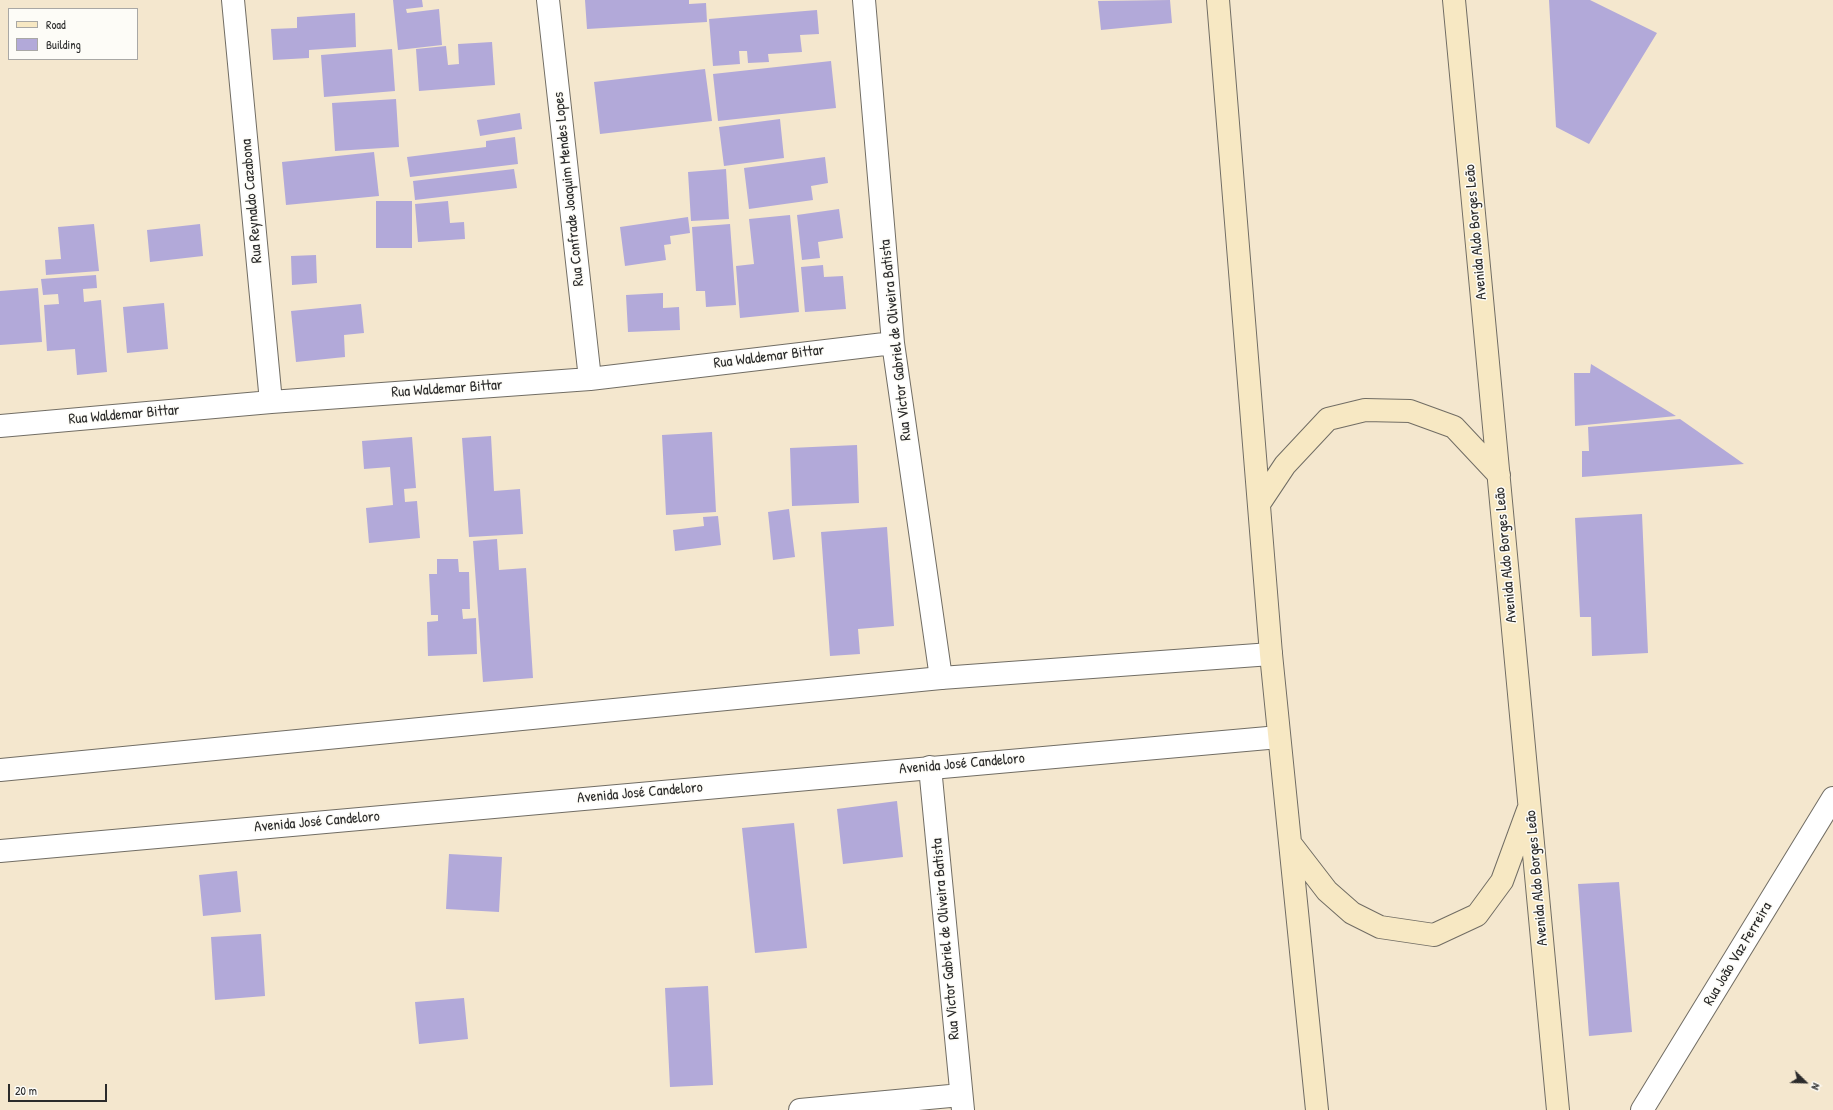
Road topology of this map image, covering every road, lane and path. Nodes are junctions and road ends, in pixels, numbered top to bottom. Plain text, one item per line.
1 (234, 0) edge
2 (548, 0) edge
3 (864, 0) edge
4 (1218, 0) edge
5 (1454, 0) edge
6 (893, 343) junction
7 (590, 379) junction
8 (271, 402) junction
9 (0, 426) edge
10 (1499, 475) junction
11 (1259, 504) junction
12 (1271, 654) junction
13 (941, 678) junction
14 (1279, 737) junction
15 (930, 767) junction
16 (0, 770) edge
17 (1833, 798) edge
18 (1530, 806) junction
19 (1290, 843) junction
20 (0, 851) edge
21 (962, 1102) edge
22 (800, 1110) edge
23 (1317, 1110) edge
24 (1558, 1110) edge
25 (1642, 1110) edge

1 - 8 street, Rua Reynaldo Cazabona
2 - 7 street, Rua Confrade Joaquim Mendes Lopes
3 - 6 street, Rua Victor Gabriel de Oliveira Batista
4 - 11 main road
5 - 10 main road, Avenida Aldo Borges Leão
6 - 7 street, Rua Waldemar Bittar
6 - 13 street, Rua Victor Gabriel de Oliveira Batista
7 - 8 street, Rua Waldemar Bittar
8 - 9 street, Rua Waldemar Bittar
10 - 11 main road
10 - 18 main road, Avenida Aldo Borges Leão
11 - 12 main road
12 - 13 street
12 - 14 main road
13 - 16 street
14 - 15 street, Avenida José Candeloro
14 - 19 main road
15 - 20 street, Avenida José Candeloro
15 - 21 street, Rua Victor Gabriel de Oliveira Batista
17 - 25 street, Rua João Vaz Ferreira
18 - 19 main road
18 - 24 main road, Avenida Aldo Borges Leão
19 - 23 main road
21 - 22 street

